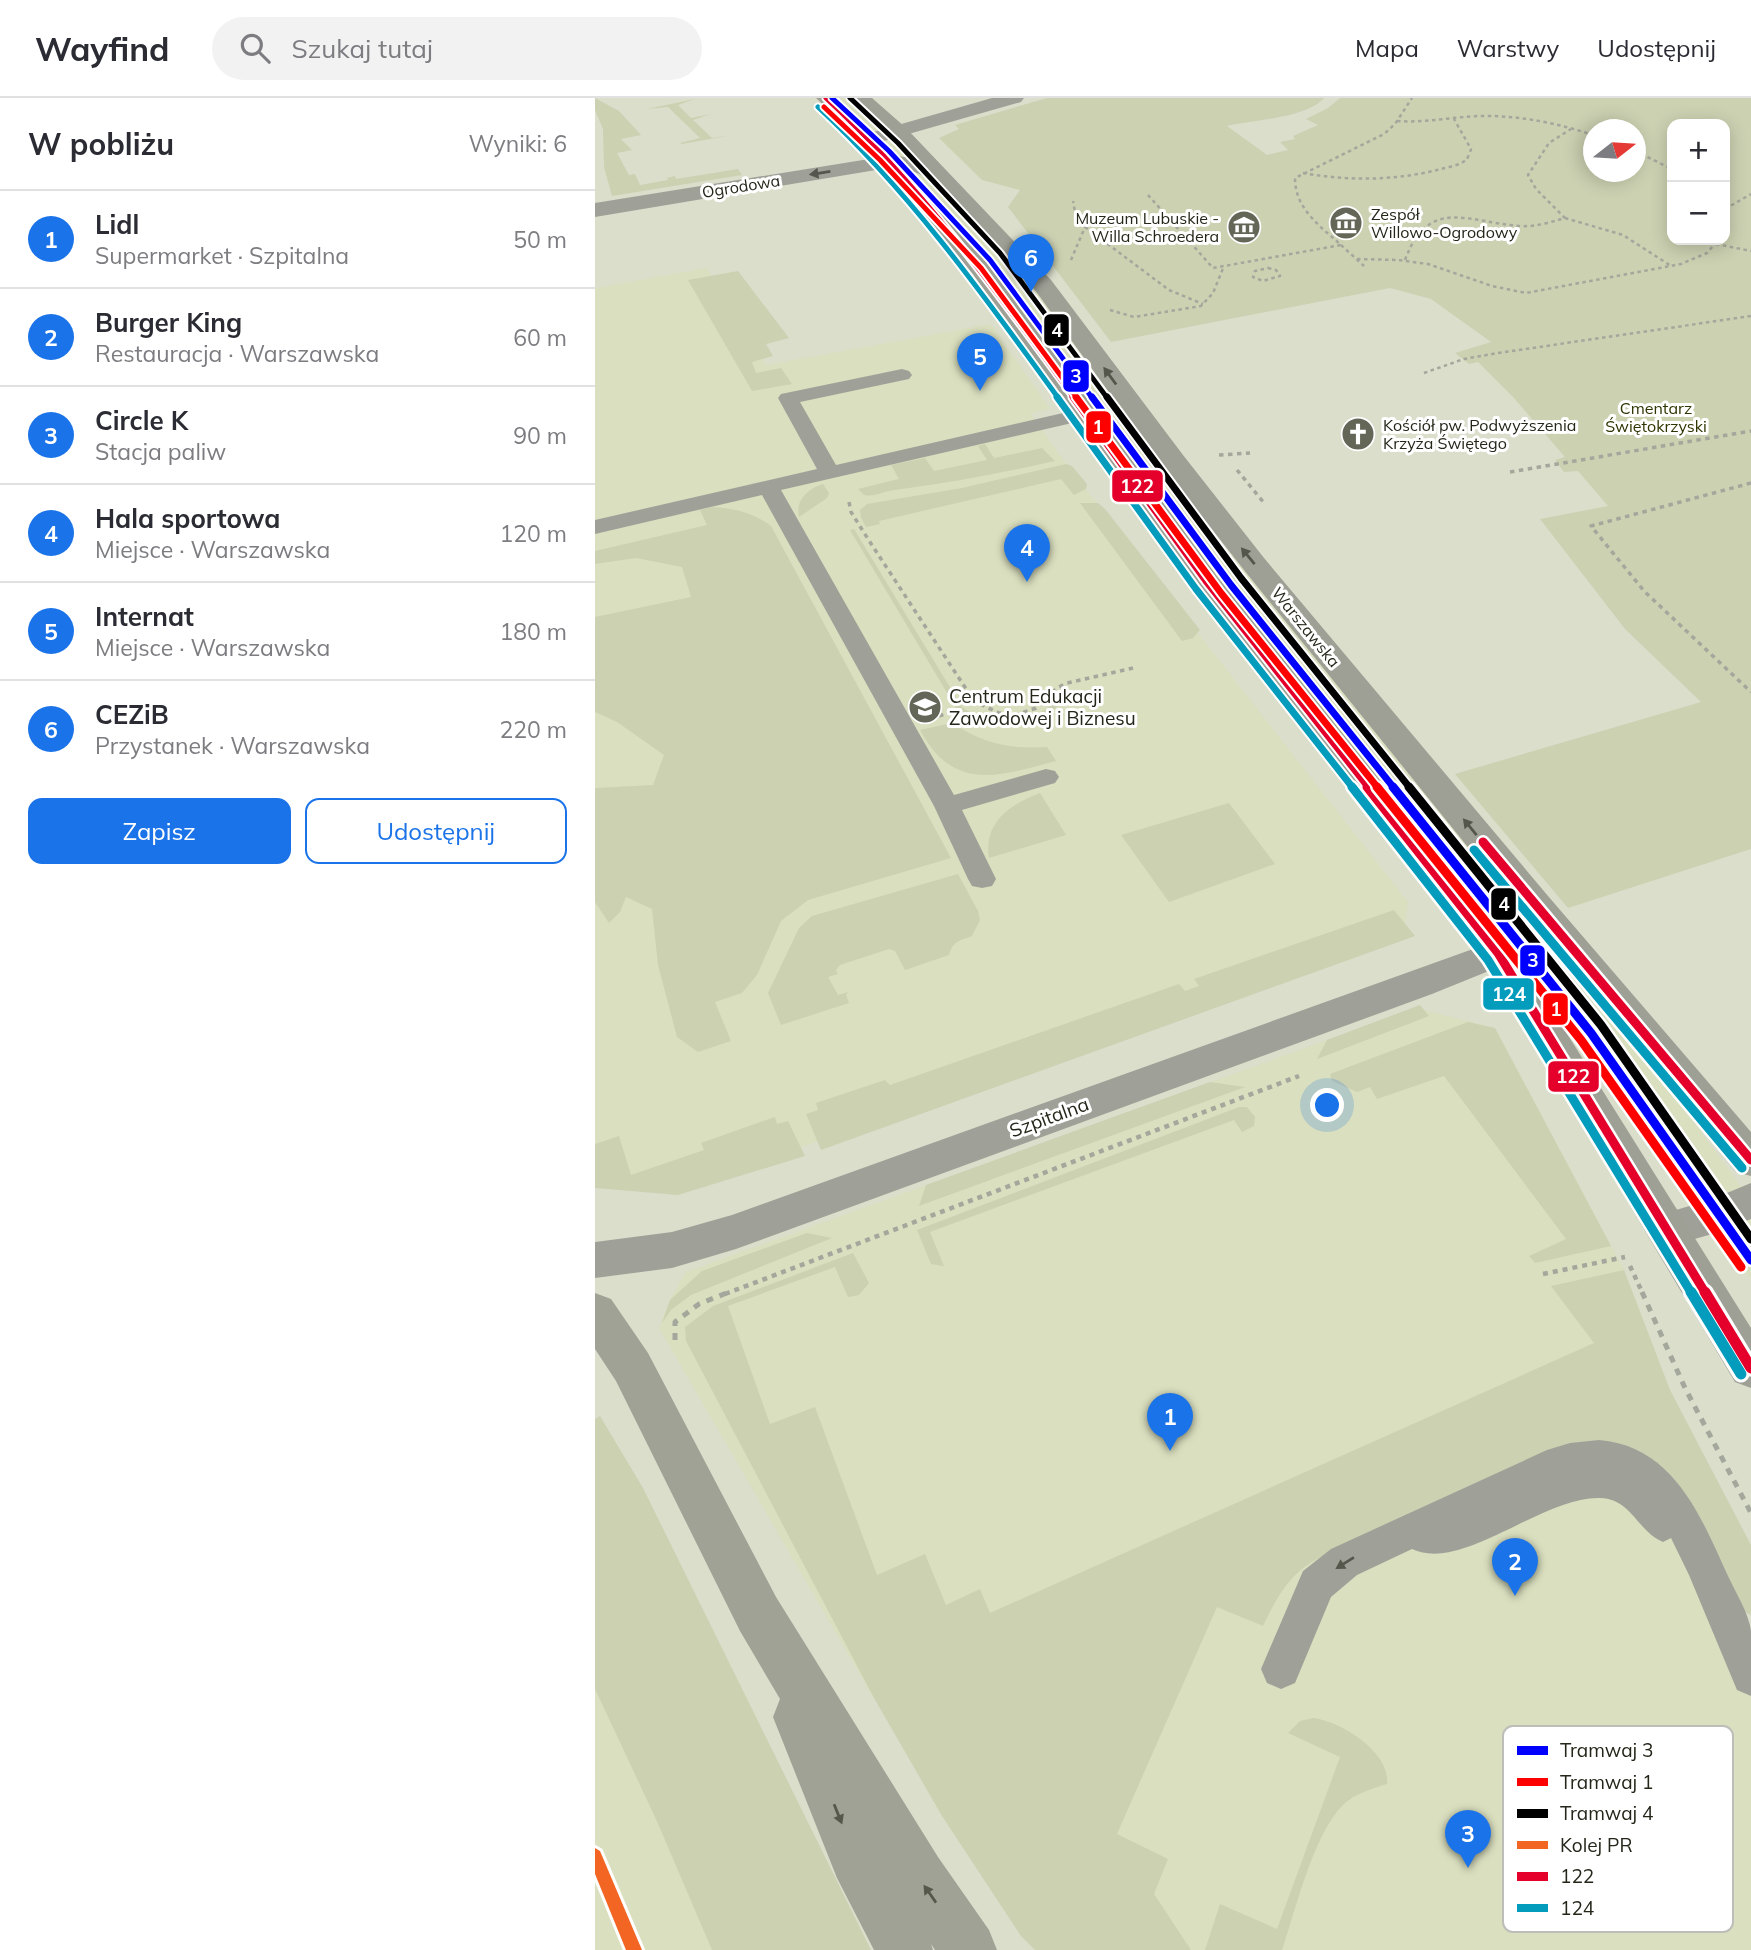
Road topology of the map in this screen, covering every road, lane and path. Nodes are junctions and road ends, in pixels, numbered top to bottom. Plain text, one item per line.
1 (826, 98) edge
2 (860, 98) edge
3 (1014, 98) edge
4 (1412, 98) edge
5 (1454, 119) junction
6 (1397, 121) junction
7 (1571, 129) junction
8 (1583, 132) edge
9 (885, 144) junction
10 (1646, 156) edge
11 (1667, 166) edge
12 (1303, 173) junction
13 (1751, 194) edge
14 (1148, 195) dead end
15 (1073, 201) dead end
16 (1730, 206) edge
17 (595, 210) edge
18 (1565, 218) junction
19 (1086, 227) junction
20 (1341, 245) junction
21 (1714, 245) edge
22 (1728, 245) edge
23 (1751, 251) edge
24 (1357, 259) junction
25 (1253, 260) junction
26 (1405, 260) junction
27 (1072, 263) dead end
28 (1224, 265) junction
29 (1364, 266) dead end
30 (1671, 266) junction
31 (1261, 269) junction
32 (1203, 303) junction
33 (1105, 308) dead end
34 (1751, 316) edge
35 (1424, 373) dead end
36 (902, 375) dead end
37 (1085, 414) junction
38 (1751, 431) edge
39 (1250, 453) dead end
40 (1237, 456) dead end
41 (1237, 470) dead end
42 (829, 472) junction
43 (1510, 472) dead end
44 (1751, 483) edge
45 (768, 487) junction
46 (849, 502) dead end
47 (1265, 504) dead end
48 (595, 527) edge
49 (1133, 667) dead end
50 (1751, 692) edge
51 (1046, 777) dead end
52 (947, 806) junction
53 (982, 879) dead end
54 (1498, 953) junction
55 (1312, 1071) dead end
56 (1751, 1160) edge
57 (1751, 1200) edge
58 (1667, 1229) junction
59 (1618, 1245) dead end
60 (1625, 1257) junction
61 (595, 1260) edge
62 (1543, 1274) dead end
63 (595, 1312) edge
64 (676, 1346) dead end
65 (1751, 1368) edge
66 (1751, 1513) edge
67 (758, 1614) junction
68 (1744, 1660) edge
69 (1281, 1669) dead end
70 (905, 1950) edge
71 (969, 1950) edge

1 - 9 main road, Warszawska
2 - 9 main road, Warszawska
3 - 9 street, Ogrodowa
4 - 6 path
5 - 6 path
5 - 7 path
5 - 12 path
6 - 12 path
7 - 8 path
7 - 18 path
9 -> 17 street, Ogrodowa
9 - 37 main road, Warszawska
56 -> 9 main road, Warszawska
10 - 11 path
12 - 20 path
13 - 16 path
14 - 28 path
15 - 19 path
18 - 26 path
18 - 30 path
19 - 27 path
19 - 32 path
20 - 24 path
20 - 25 path
21 - 30 path
22 - 23 path
24 - 26 path
24 - 29 path
25 - 28 path
25 - 31 path
26 - 30 path
28 - 32 path
31 - 31 path
32 - 33 path
34 - 35 path
36 - 42 lane
37 - 42 lane
37 - 54 main road, Warszawska
38 - 43 path
39 - 40 path
41 - 47 path
42 - 45 lane
44 - 50 path
45 - 48 lane
45 - 52 lane
46 - 49 path
51 - 52 lane
52 - 53 lane
54 - 58 main road, Warszawska
54 - 61 street, Szpitalna
55 - 64 path
57 - 58 street
58 - 65 main road, Warszawska
59 - 60 path
60 - 62 path
60 - 66 path
63 - 67 main road
67 -> 70 main road
71 -> 67 main road
68 -> 69 lane

